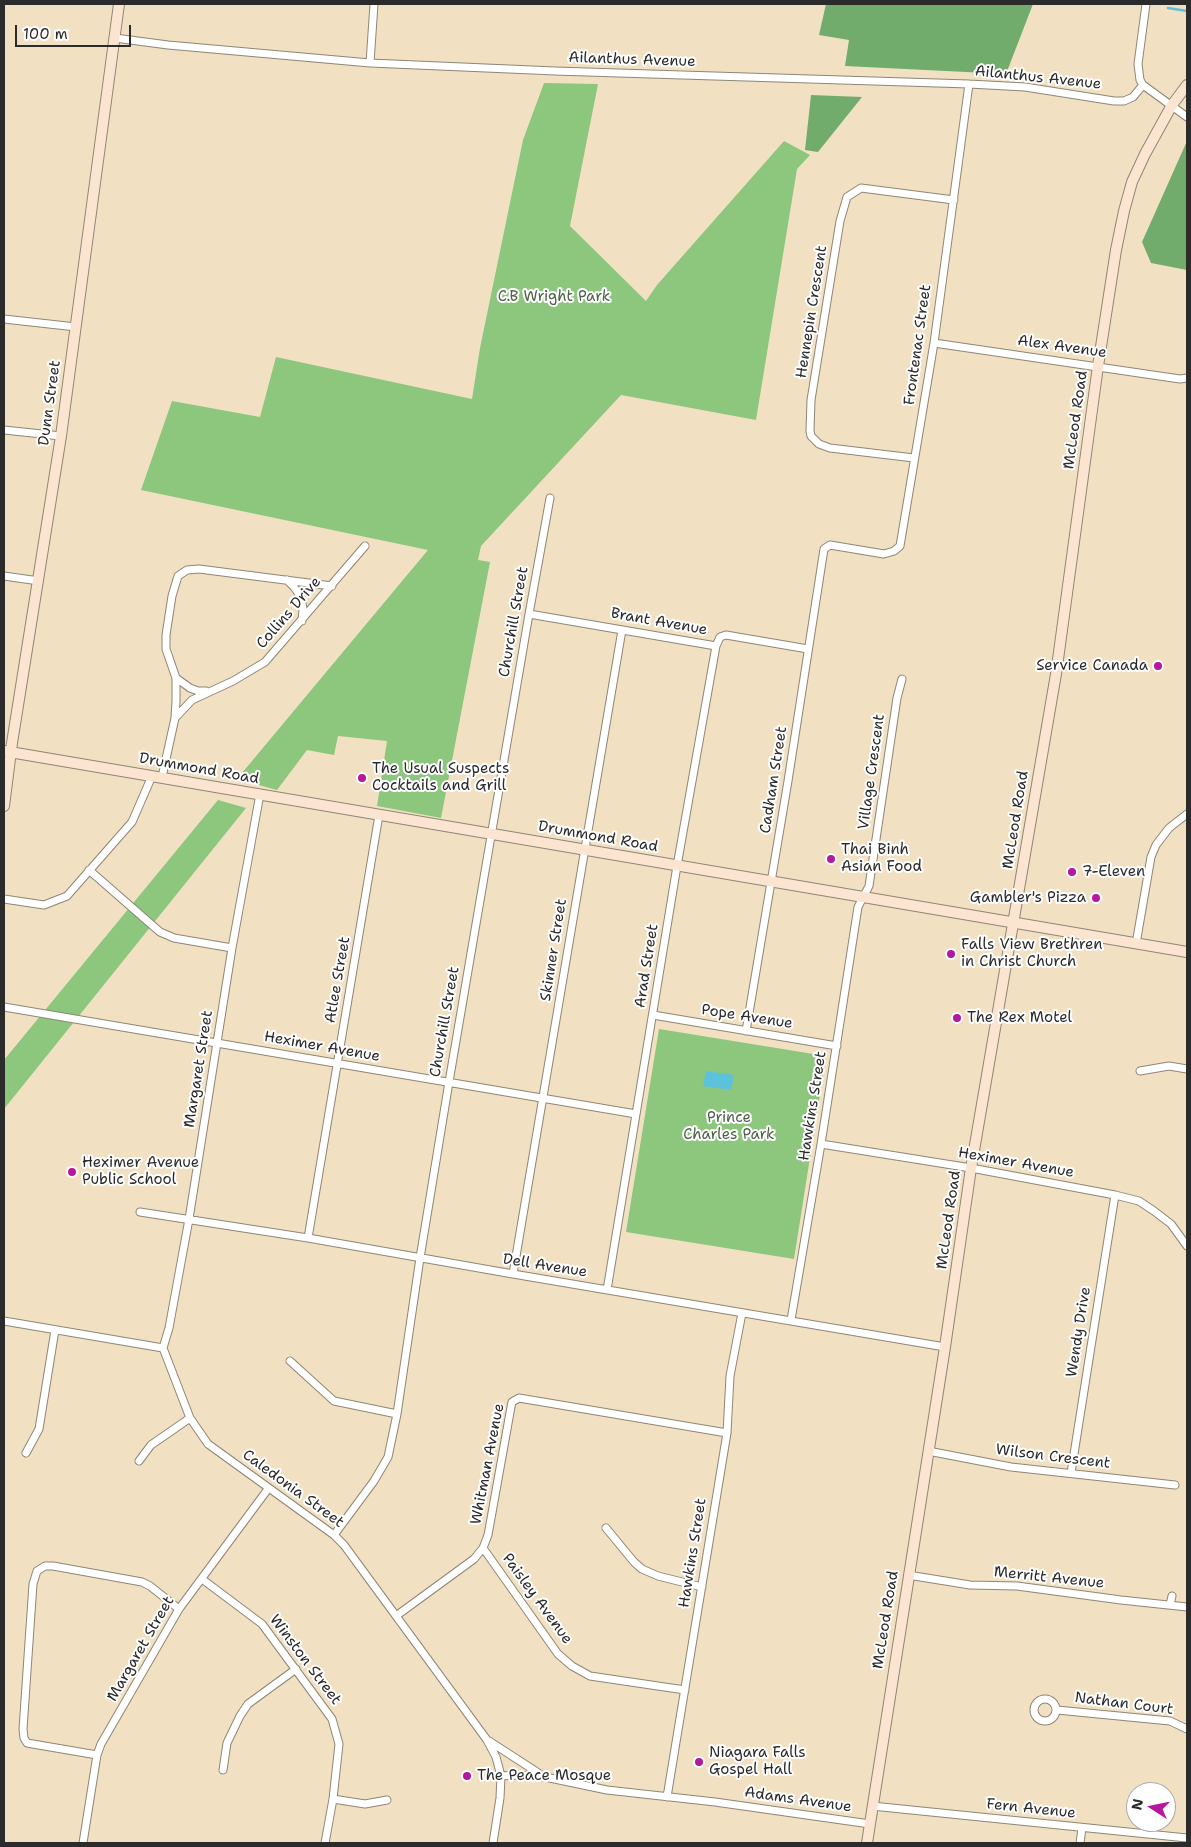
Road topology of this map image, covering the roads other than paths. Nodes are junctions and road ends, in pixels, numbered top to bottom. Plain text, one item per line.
1 (119, 4) edge
2 (374, 4) edge
3 (1146, 4) edge
4 (115, 38) junction
5 (370, 64) junction
6 (970, 84) junction
7 (1143, 85) junction
8 (1187, 85) edge
9 (1172, 105) junction
10 (1187, 117) edge
11 (954, 200) junction
12 (4, 319) edge
13 (76, 326) junction
14 (934, 343) junction
15 (1098, 366) junction
16 (1187, 378) edge
17 (4, 430) edge
18 (61, 436) junction
19 (914, 458) junction
20 (550, 498) dead end
21 (365, 546) dead end
22 (839, 547) joint
23 (4, 576) edge
24 (286, 580) junction
25 (39, 581) junction
26 (332, 586) junction
27 (529, 614) junction
28 (302, 622) junction
29 (622, 630) junction
30 (716, 646) junction
31 (808, 649) junction
32 (176, 678) junction
33 (902, 679) dead end
34 (208, 691) junction
35 (175, 718) junction
36 (7, 751) edge
37 (152, 776) junction
38 (162, 777) junction
39 (260, 794) junction
40 (4, 806) edge
41 (1187, 814) edge
42 (379, 815) junction
43 (491, 833) junction
44 (585, 850) junction
45 (677, 866) junction
46 (89, 870) junction
47 (771, 882) junction
48 (863, 897) junction
49 (4, 900) edge
50 (1014, 922) junction
51 (1136, 944) junction
52 (232, 948) junction
53 (1187, 952) edge
54 (4, 1006) edge
55 (653, 1015) junction
56 (746, 1031) junction
57 (217, 1043) junction
58 (837, 1046) junction
59 (337, 1064) junction
60 (1187, 1069) edge
61 (1140, 1071) dead end
62 (448, 1082) junction
63 (543, 1099) junction
64 (636, 1114) junction
65 (821, 1144) junction
66 (971, 1168) junction
67 (1115, 1195) junction
68 (140, 1212) dead end
69 (189, 1219) junction
70 (308, 1238) junction
71 (1187, 1246) edge
72 (420, 1258) junction
73 (514, 1274) junction
74 (607, 1290) junction
75 (742, 1313) junction
76 (791, 1320) junction
77 (4, 1321) edge
78 (54, 1330) junction
79 (945, 1347) junction
80 (163, 1348) junction
81 (290, 1362) dead end
82 (396, 1414) junction
83 (190, 1418) junction
84 (727, 1433) junction
85 (928, 1451) junction
86 (26, 1453) dead end
87 (139, 1461) dead end
88 (1071, 1473) junction
89 (1175, 1485) dead end
90 (268, 1488) junction
91 (606, 1528) dead end
92 (334, 1535) junction
93 (483, 1548) junction
94 (908, 1575) junction
95 (202, 1579) junction
96 (702, 1587) junction
97 (1172, 1596) dead end
98 (1170, 1605) junction
99 (1187, 1606) edge
100 (178, 1608) junction
101 (396, 1616) junction
102 (296, 1668) junction
103 (685, 1690) junction
104 (1057, 1710) dead end
105 (1187, 1729) edge
106 (487, 1740) junction
107 (97, 1755) junction
108 (223, 1770) dead end
109 (501, 1776) junction
110 (545, 1777) junction
111 (667, 1797) junction
112 (333, 1799) junction
113 (387, 1800) dead end
114 (872, 1806) junction
115 (870, 1824) junction
116 (1082, 1828) junction
117 (1187, 1838) edge
118 (83, 1843) edge
119 (325, 1843) edge
120 (493, 1843) edge
121 (867, 1843) edge
122 (1080, 1843) edge

1 - 4 main road, Dunn Street
2 - 5 street
3 - 7 street
4 - 5 street, Ailanthus Avenue
4 - 13 main road, Dunn Street
5 - 6 street, Ailanthus Avenue
6 - 7 street, Ailanthus Avenue
6 - 11 street, Frontenac Street
7 - 9 street
8 - 9 main road, McLeod Road
9 - 10 street
9 - 15 main road, McLeod Road
11 - 14 street, Frontenac Street
11 - 19 street, Hennepin Crescent
12 - 13 street
13 - 18 main road, Dunn Street
14 - 15 street, Alex Avenue
14 - 19 street, Frontenac Street
15 - 16 street, Alex Avenue
15 - 50 main road, McLeod Road
17 - 18 street
18 - 25 main road, Dunn Street
19 - 22 street, Frontenac Street
20 - 27 street, Churchill Street
21 - 26 street, Collins Drive
22 - 31 street, Cadham Street
23 - 25 street
24 - 26 street
24 - 28 street
24 - 32 street
25 - 36 main road, Dunn Street
26 - 28 street, Collins Drive
27 - 29 street, Brant Avenue
27 - 43 street, Churchill Street
28 - 34 street, Collins Drive
29 - 30 street, Brant Avenue
29 - 44 street, Skinner Street
30 - 31 street, Brant Avenue
30 - 45 street, Arad Street
31 - 47 street, Cadham Street
32 - 34 street
32 - 35 street
33 - 48 street, Village Crescent
34 - 35 street, Collins Drive
35 - 38 street
36 - 37 main road, Drummond Road
36 - 40 main road, Dunn Street
37 - 38 main road, Drummond Road
37 - 46 street
38 - 39 main road, Drummond Road
39 - 42 main road, Drummond Road
39 - 52 street, Margaret Street
41 - 51 street
42 - 43 main road, Drummond Road
42 - 59 street, Atlee Street
43 - 44 main road, Drummond Road
43 - 62 street, Churchill Street
44 - 45 main road, Drummond Road
44 - 63 street, Skinner Street
45 - 47 main road, Drummond Road
45 - 55 street, Arad Street
46 - 49 street
46 - 52 street
47 - 48 main road, Drummond Road
47 - 56 street, Cadham Street
48 - 50 main road, Drummond Road
48 - 58 street, Hawkins Street
50 - 51 main road, Drummond Road
50 - 66 main road, McLeod Road
51 - 53 main road, Drummond Road
52 - 57 street, Margaret Street
54 - 57 street, Heximer Avenue
55 - 56 street, Pope Avenue
55 - 64 street, Arad Street
56 - 58 street, Pope Avenue
57 - 59 street, Heximer Avenue
57 - 69 street, Margaret Street
58 - 65 street, Hawkins Street
59 - 62 street, Heximer Avenue
59 - 70 street, Atlee Street
60 - 61 street
62 - 63 street, Heximer Avenue
62 - 72 street, Churchill Street
63 - 64 street, Heximer Avenue
63 - 73 street, Skinner Street
64 - 74 street, Arad Street
65 - 66 street, Heximer Avenue
65 - 76 street, Hawkins Street
66 - 67 street, Heximer Avenue
66 - 79 main road, McLeod Road
67 - 71 street, Heximer Avenue
67 - 88 street, Wendy Drive
68 - 69 street, Dell Avenue
69 - 70 street, Dell Avenue
69 - 80 street, Margaret Street
70 - 72 street, Dell Avenue
72 - 73 street, Dell Avenue
72 - 82 street, Churchill Street
73 - 74 street, Dell Avenue
74 - 75 street, Dell Avenue
75 - 76 street, Dell Avenue
75 - 84 street, Hawkins Street
76 - 79 street, Dell Avenue
77 - 78 street
78 - 80 street
78 - 86 street
79 - 85 main road, McLeod Road
80 - 83 street, Caledonia Street
81 - 82 street
82 - 92 street, Churchill Street
83 - 87 street
83 - 90 street, Caledonia Street
84 - 93 street, Whitman Avenue
84 - 96 street, Hawkins Street
85 - 88 street, Wilson Crescent
85 - 94 main road, McLeod Road
88 - 89 street, Wilson Crescent
90 - 92 street, Caledonia Street
90 - 95 street, Margaret Street
91 - 96 street
92 - 101 street, Caledonia Street
93 - 101 street, Whitman Avenue
93 - 103 street, Paisley Avenue
94 - 98 street, Merritt Avenue
94 - 114 main road, McLeod Road
95 - 100 street, Margaret Street
95 - 102 street, Winston Street
96 - 103 street, Hawkins Street
97 - 98 street
98 - 99 street, Merritt Avenue
100 - 107 street, Margaret Street
100 - 107 street
101 - 106 street, Caledonia Street
102 - 108 street
102 - 112 street, Winston Street
103 - 111 street, Hawkins Street
104 - 105 street, Nathan Court
106 - 109 street, Caledonia Street
106 - 110 street, Adams Avenue
107 - 118 street, Margaret Street
109 - 110 street, Adams Avenue
109 - 120 street, Caledonia Street
110 - 111 street, Adams Avenue
111 - 115 street, Adams Avenue
112 - 113 street
112 - 119 street, Winston Street
114 - 115 main road, McLeod Road
114 - 116 street, Fern Avenue
115 - 121 main road, McLeod Road
116 - 117 street, Fern Avenue
116 - 122 street

